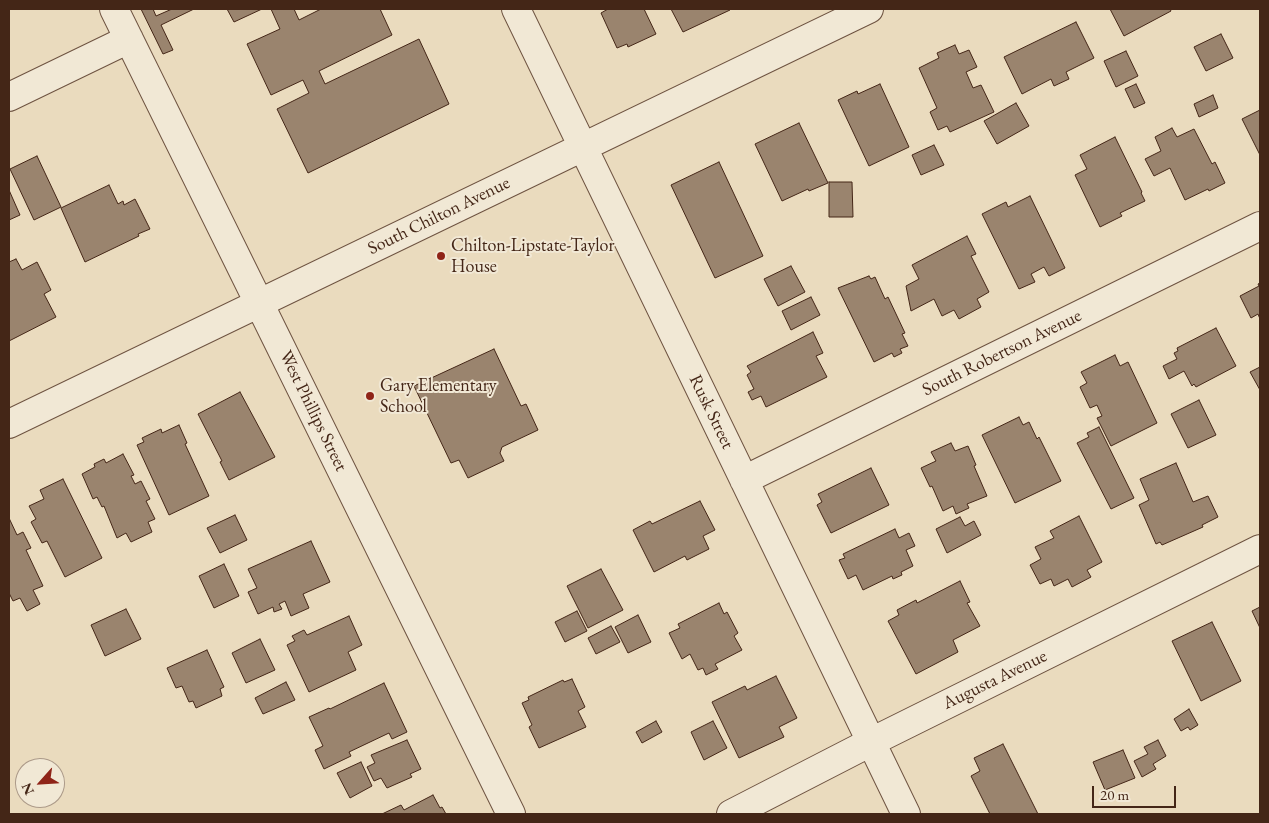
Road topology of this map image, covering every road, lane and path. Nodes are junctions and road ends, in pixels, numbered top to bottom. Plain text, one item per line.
1 (114, 9) edge
2 (516, 9) edge
3 (869, 9) edge
4 (129, 39) junction
5 (9, 97) edge
6 (583, 147) junction
7 (1260, 226) edge
8 (260, 302) junction
9 (9, 424) edge
10 (744, 480) junction
11 (1260, 549) edge
12 (871, 742) junction
13 (511, 814) edge
14 (731, 814) edge
15 (906, 814) edge

1 - 4 street, West Phillips Street
2 - 6 street, Rusk Street
3 - 6 street, South Chilton Avenue
4 - 5 street
4 - 8 street, West Phillips Street
6 - 8 street, South Chilton Avenue
6 - 10 street, Rusk Street
7 - 10 street, South Robertson Avenue
8 - 9 street, South Chilton Avenue
8 - 13 street, West Phillips Street
10 - 12 street, Rusk Street
11 - 12 street, Augusta Avenue
12 - 14 street, Augusta Avenue
12 - 15 street, Rusk Street

